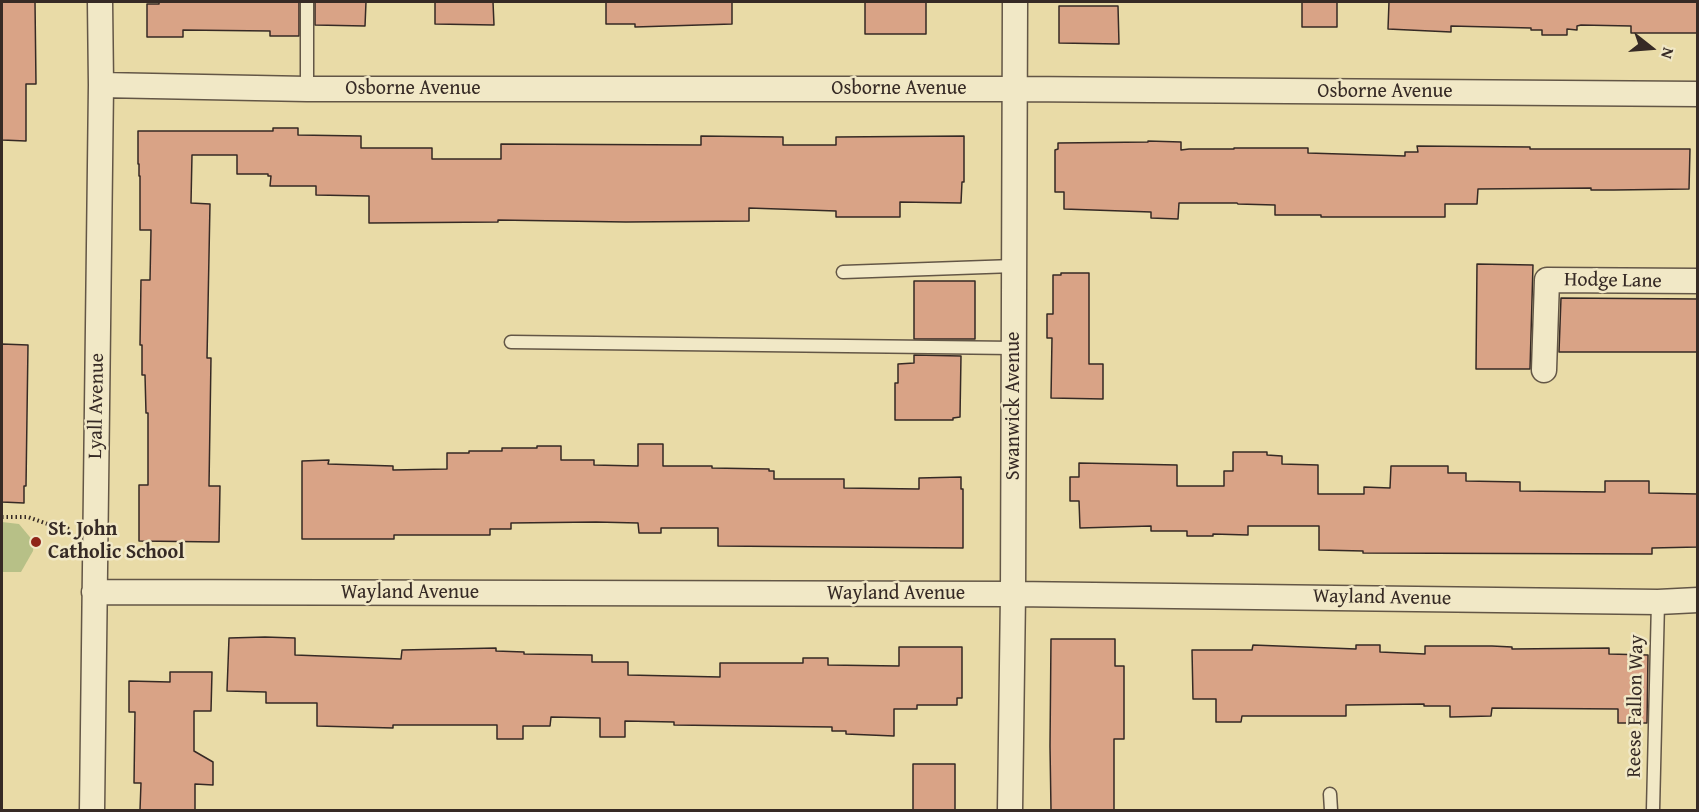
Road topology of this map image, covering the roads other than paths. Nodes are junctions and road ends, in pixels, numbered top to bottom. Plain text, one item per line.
1 (100, 2) edge
2 (306, 2) edge
3 (1015, 2) edge
4 (101, 86) junction
5 (307, 89) junction
6 (1014, 89) junction
7 (1698, 94) edge
8 (1014, 266) junction
9 (843, 272) dead end
10 (1698, 282) edge
11 (511, 342) dead end
12 (1014, 348) junction
13 (1544, 370) dead end
14 (94, 592) junction
15 (1013, 594) junction
16 (1698, 600) edge
17 (1658, 602) junction
18 (1330, 794) dead end
19 (92, 810) edge
20 (1010, 810) edge
21 (1331, 810) edge
22 (1653, 810) edge

1 - 4 street, Lyall Avenue
2 - 5 lane
3 - 6 street, Swanwick Avenue
4 - 5 street, Osborne Avenue
4 - 14 street, Lyall Avenue
5 - 6 street, Osborne Avenue
6 - 7 street, Osborne Avenue
6 - 8 street, Swanwick Avenue
8 - 9 lane
8 - 12 street, Swanwick Avenue
10 - 13 street, Hodge Lane
11 - 12 lane
12 - 15 street, Swanwick Avenue
14 - 15 street, Wayland Avenue
14 - 19 street, Lyall Avenue
15 - 17 street, Wayland Avenue
15 - 20 street, Swanwick Avenue
16 - 17 street, Wayland Avenue
17 - 22 lane, Reese Fallon Way
18 - 21 lane

